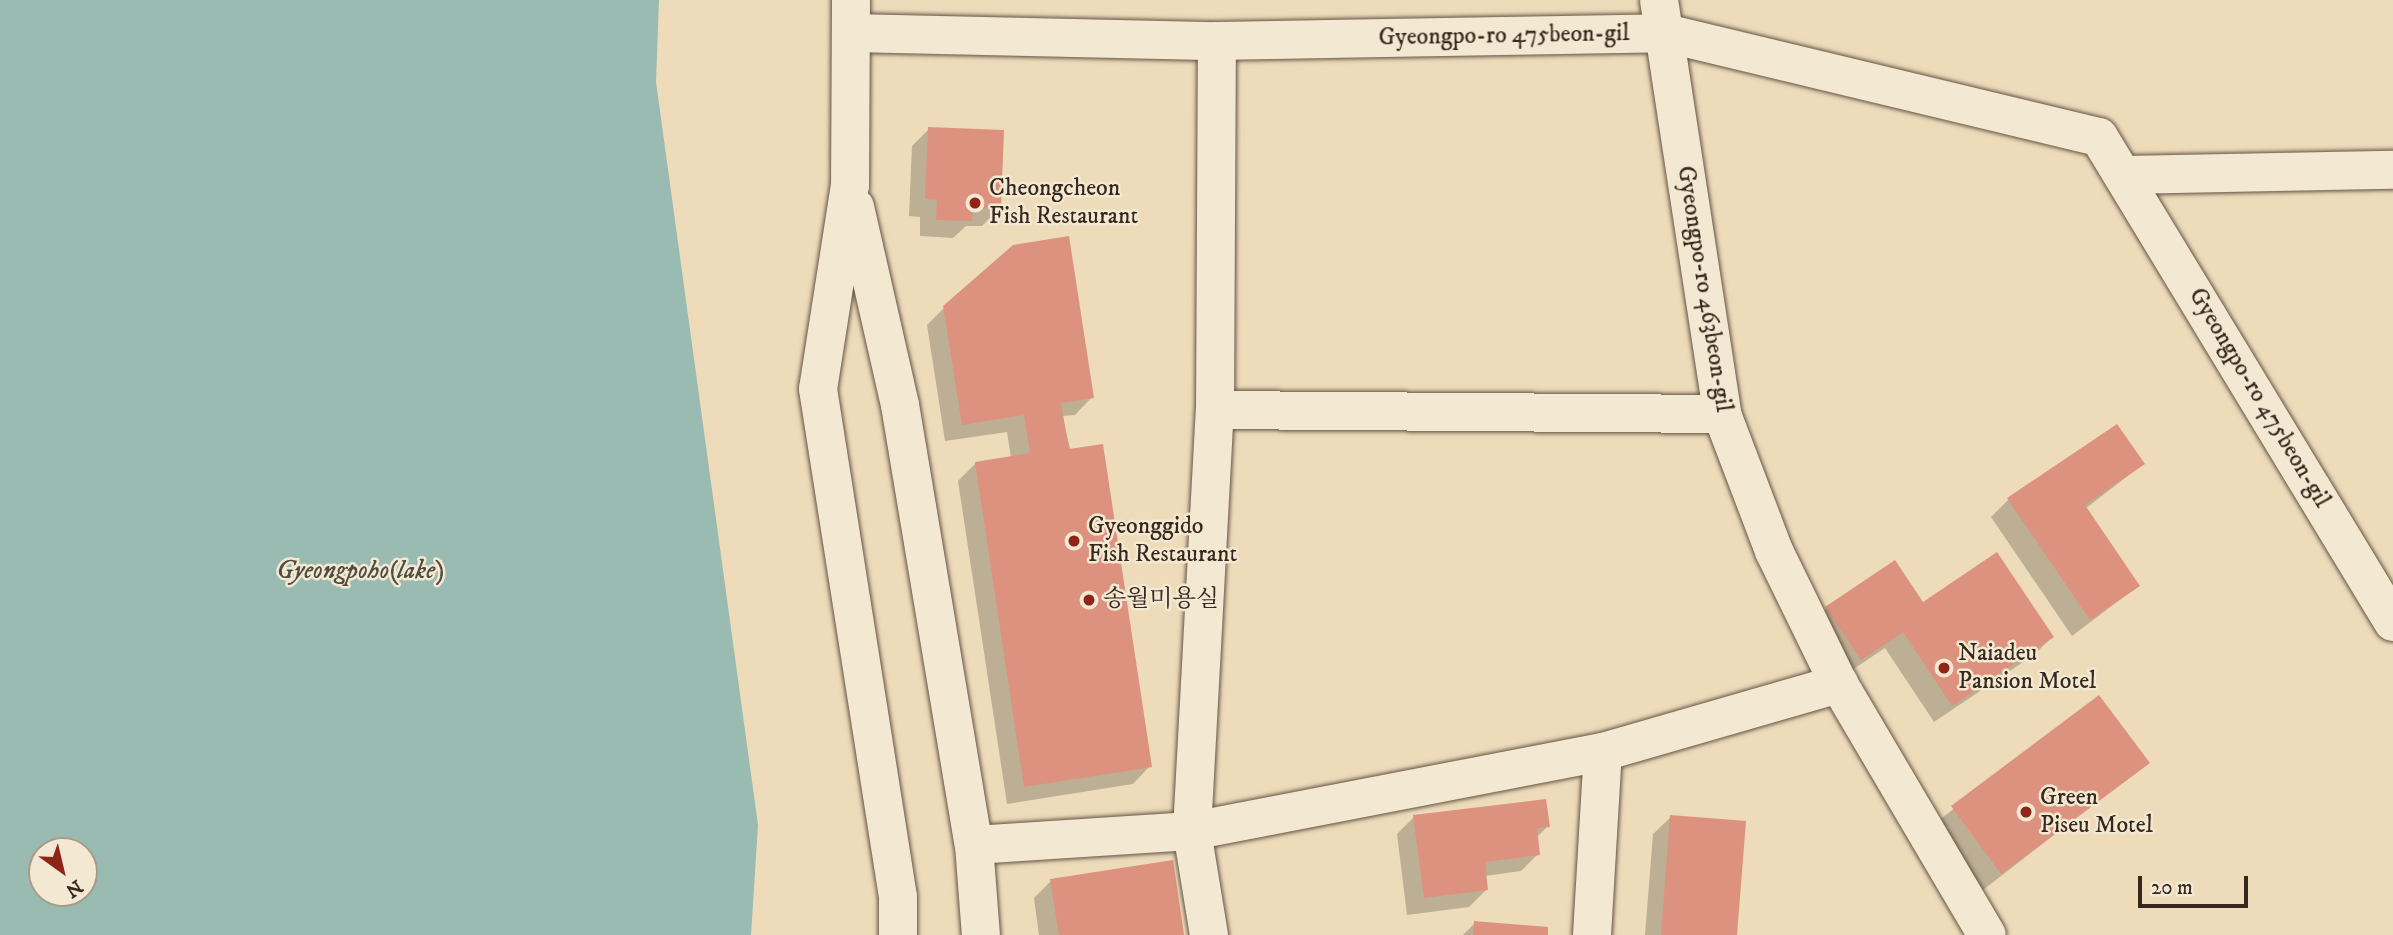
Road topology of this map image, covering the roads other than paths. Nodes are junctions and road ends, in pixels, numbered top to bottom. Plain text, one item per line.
1 (851, 16) edge
2 (1662, 17) edge
3 (1217, 41) junction
4 (2393, 170) edge
5 (2124, 175) junction
6 (850, 185) junction
7 (1215, 410) junction
8 (1722, 414) junction
9 (2393, 622) edge
10 (1839, 684) junction
11 (1603, 752) junction
12 (1192, 831) junction
13 (974, 845) junction
14 (898, 935) edge
15 (981, 935) edge
16 (1209, 935) edge
17 (1592, 935) edge
18 (1987, 935) edge

1 - 3 street, Gyeongpo-ro 475beon-gil
1 - 6 street
2 - 3 street, Gyeongpo-ro 475beon-gil
2 - 5 street, Gyeongpo-ro 475beon-gil
2 - 8 street, Gyeongpo-ro 463beon-gil
3 - 7 street
4 - 5 street
5 - 9 street, Gyeongpo-ro 475beon-gil
6 - 13 street
6 - 14 street
7 - 8 street
7 - 12 street
8 - 10 street, Gyeongpo-ro 463beon-gil
10 - 11 street
10 - 18 street, Gyeongpo-ro 463beon-gil
11 - 12 street
11 - 17 street
12 - 13 street
12 - 16 street
13 - 15 street

